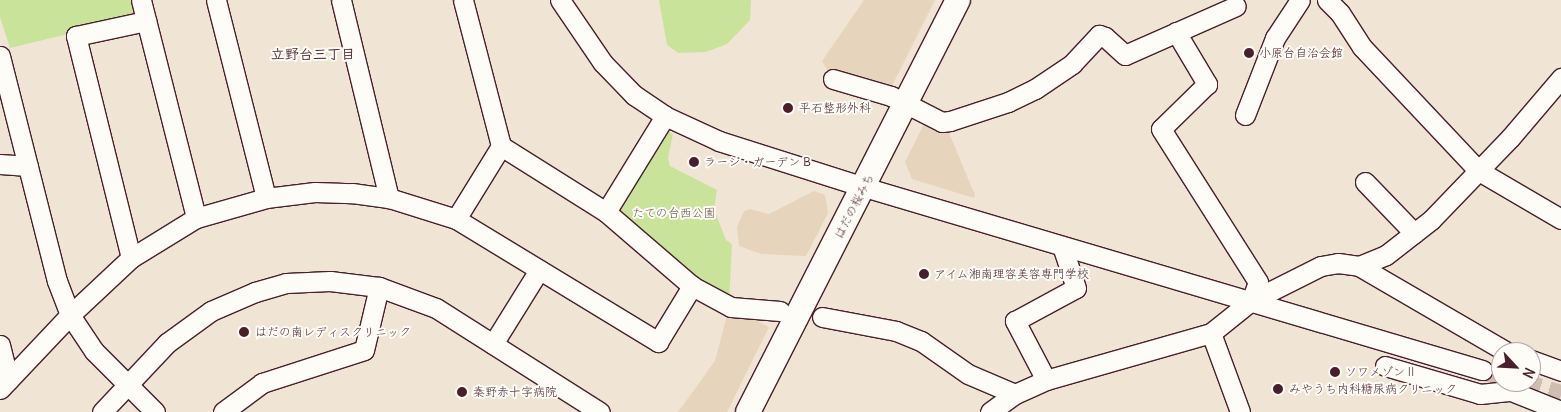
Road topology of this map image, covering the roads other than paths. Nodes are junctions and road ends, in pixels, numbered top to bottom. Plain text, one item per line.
1 (141, 0) edge
2 (216, 0) edge
3 (341, 0) edge
4 (463, 0) edge
5 (560, 0) edge
6 (958, 0) edge
7 (1300, 0) edge
8 (1327, 0) edge
9 (1236, 6) dead end
10 (146, 21) junction
11 (1176, 32) junction
12 (1, 62) edge
13 (1561, 78) edge
14 (833, 79) dead end
15 (905, 104) junction
16 (1245, 114) dead end
17 (665, 116) junction
18 (501, 146) junction
19 (0, 164) edge
20 (28, 166) junction
21 (1479, 171) junction
22 (1365, 182) dead end
23 (864, 187) junction
24 (266, 198) junction
25 (389, 198) junction
26 (606, 212) junction
27 (196, 218) junction
28 (456, 219) junction
29 (1561, 219) edge
30 (1414, 233) junction
31 (1062, 246) junction
32 (131, 258) junction
33 (1358, 266) junction
34 (539, 270) junction
35 (692, 286) junction
36 (379, 287) junction
37 (1251, 301) junction
38 (780, 311) dead end
39 (70, 316) junction
40 (822, 317) dead end
41 (1211, 333) junction
42 (1491, 343) edge
43 (492, 344) junction
44 (0, 345) edge
45 (1541, 364) edge
46 (1385, 366) dead end
47 (1482, 370) tunnel mouth
48 (1561, 371) edge
49 (1046, 380) junction
50 (4, 384) edge
51 (127, 386) junction
52 (1491, 392) edge
53 (1520, 392) edge
54 (1015, 394) junction
55 (1233, 406) edge
56 (1554, 410) edge
57 (102, 412) edge
58 (155, 412) edge
59 (223, 412) edge
60 (600, 412) edge
61 (748, 412) edge
62 (990, 412) edge

1 - 10 street
2 - 24 street
3 - 25 street
4 - 18 street
5 - 17 street
6 - 15 main road, はだの桜みち
7 - 16 street
8 - 21 street
9 - 11 street
10 - 27 street
10 - 32 street
11 - 15 street
11 - 37 street
12 - 20 street
13 - 21 street
14 - 15 street
15 - 23 main road, はだの桜みち
17 - 23 street
17 - 26 street
18 - 26 street
18 - 28 street
19 - 20 street
20 - 39 street
21 - 29 street
21 - 30 street
22 - 30 street
23 - 31 street
23 - 61 main road, はだの桜みち
24 - 25 street
24 - 27 street
25 - 28 street
26 - 35 street
27 - 32 street
28 - 34 street
30 - 33 street
31 - 37 street
31 - 49 street
32 - 39 street
33 - 37 street
33 - 42 street
34 - 35 street
34 - 43 street
35 - 38 street
36 - 43 street
36 - 51 street
36 - 59 street
37 - 41 street
37 - 47 street
39 - 50 street
39 - 51 street
40 - 54 street
41 - 49 street
41 - 55 street
43 - 60 street
44 - 50 street
45 - 48 street
46 - 52 street
49 - 54 street
51 - 57 street
51 - 58 street
53 - 56 street
54 - 62 street

